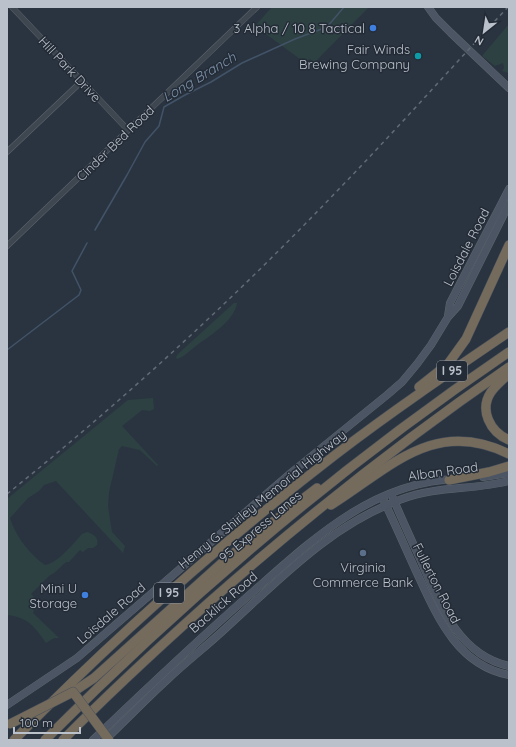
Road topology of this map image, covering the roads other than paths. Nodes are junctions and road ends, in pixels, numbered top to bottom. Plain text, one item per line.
1 (12, 7) edge
2 (257, 7) edge
3 (428, 7) edge
4 (82, 82) junction
5 (509, 88) edge
6 (128, 130) junction
7 (7, 152) edge
8 (509, 189) edge
9 (509, 204) edge
10 (509, 245) edge
11 (7, 246) edge
12 (448, 317) junction
13 (509, 332) edge
14 (509, 352) edge
15 (509, 367) edge
16 (509, 374) edge
17 (396, 411) junction
18 (509, 440) edge
19 (380, 445) junction
20 (507, 453) edge
21 (509, 466) edge
22 (509, 473) edge
23 (449, 480) junction
24 (509, 481) edge
25 (391, 494) junction
26 (382, 498) junction
27 (394, 502) junction
28 (386, 505) junction
29 (292, 531) junction
30 (509, 666) edge
31 (509, 675) edge
32 (73, 692) junction
33 (7, 705) edge
34 (8, 725) edge
35 (14, 740) edge
36 (45, 740) edge
37 (63, 740) edge
38 (93, 740) edge
39 (105, 740) edge
40 (109, 740) edge

1 - 4 street, Hill Park Drive
2 - 6 street, Cinder Bed Road
3 - 5 main road
4 - 6 street, Hill Park Drive
4 - 7 street
6 - 11 street, Cinder Bed Road
8 - 12 main road, Loisdale Road
9 - 12 main road, Loisdale Road
10 - 17 highway
12 - 33 main road, Loisdale Road
13 - 17 highway, Henry G. Shirley Memorial Highway / I 95
14 - 19 highway, 95 Express Lanes
15 - 29 highway, I 95
16 - 18 highway
17 - 35 highway, Henry G. Shirley Memorial Highway / I 95
19 - 32 highway
19 - 36 highway, 95 Express Lanes
20 - 29 highway
21 - 23 highway
22 - 23 main road, Alban Road
23 - 25 main road, Alban Road
24 - 27 main road, Alban Road
25 - 26 main road, Alban Road
25 - 27 main road, Fullerton Road
26 - 28 main road, Fullerton Road
26 - 38 main road, Backlick Road
27 - 28 main road, Backlick Road
27 - 30 main road, Fullerton Road
28 - 31 main road, Fullerton Road
28 - 39 main road, Backlick Road
29 - 37 highway, I 95
32 - 34 highway, bridge
32 - 40 highway, bridge

